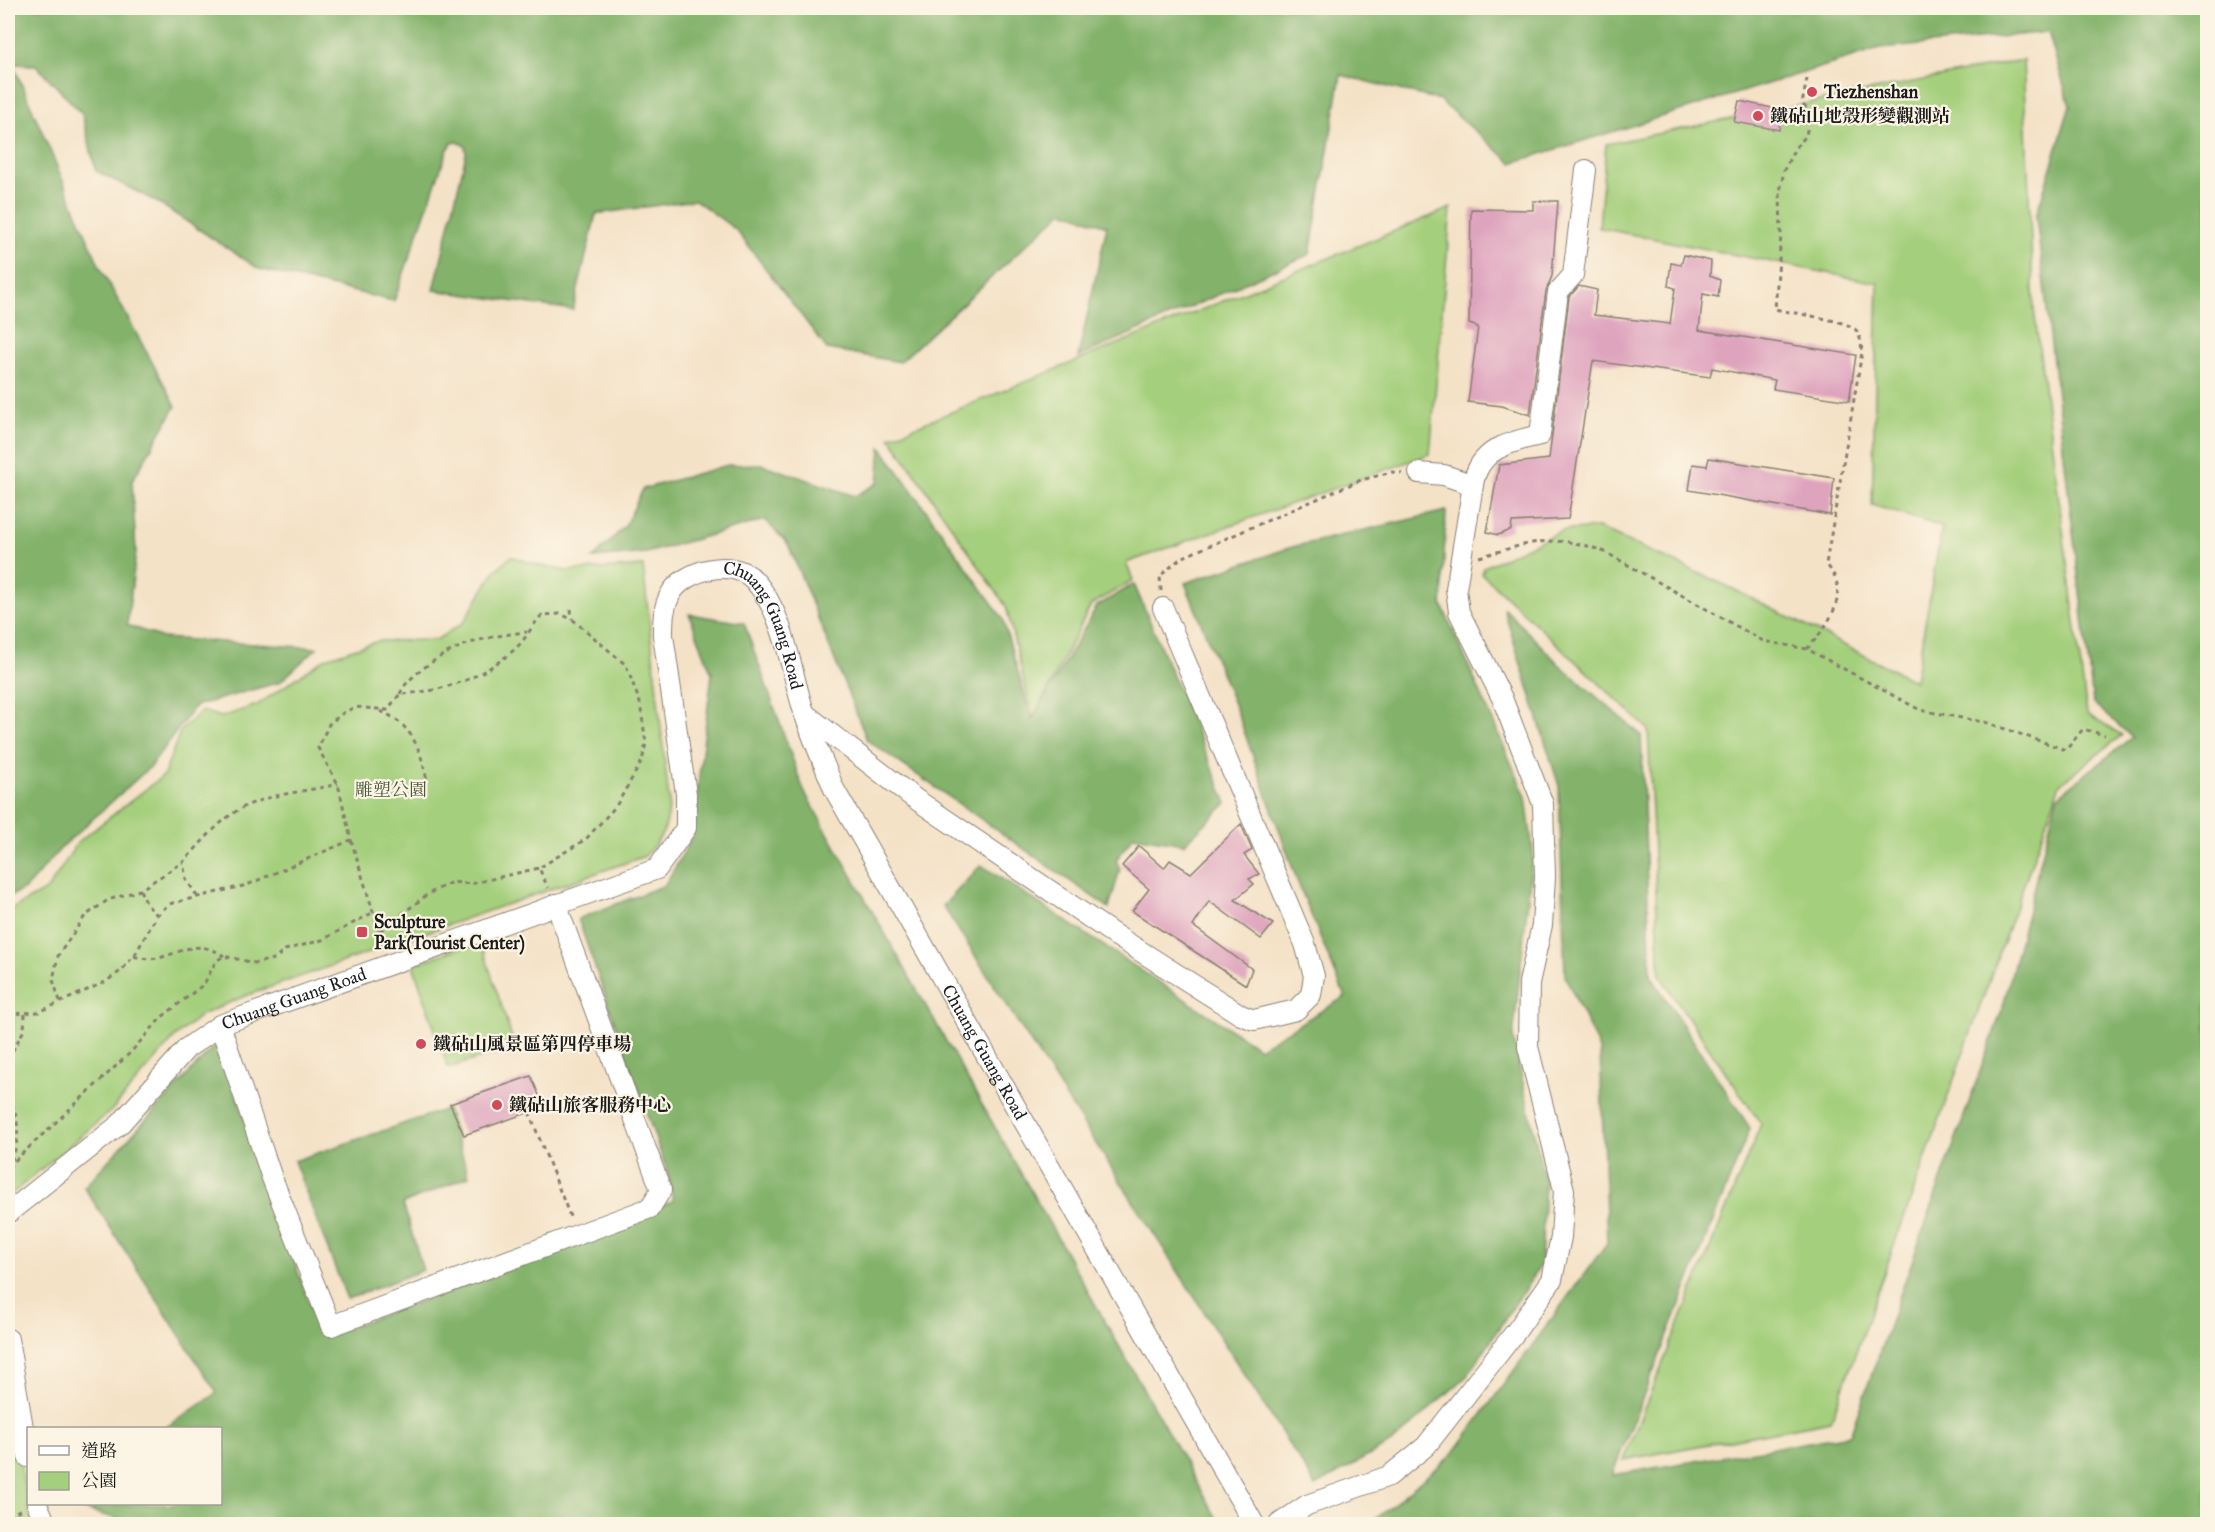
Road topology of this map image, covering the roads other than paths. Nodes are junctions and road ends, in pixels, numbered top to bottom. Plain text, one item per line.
1 (1586, 170) dead end
2 (1419, 473) road end
3 (1473, 485) junction
4 (1163, 608) road end
5 (804, 713) junction
6 (556, 904) junction
7 (220, 1025) junction
8 (8, 1213) edge
9 (8, 1340) edge
10 (27, 1451) edge
11 (38, 1505) edge
12 (46, 1524) edge
13 (1254, 1524) edge
14 (1279, 1524) edge

1 - 3 street
2 - 3 street
3 - 14 street
4 - 5 street
5 - 6 street, Chuang Guang Road
5 - 13 street, Chuang Guang Road
6 - 7 street, Chuang Guang Road
6 - 7 street
7 - 8 street, Chuang Guang Road
9 - 10 street
11 - 12 street

